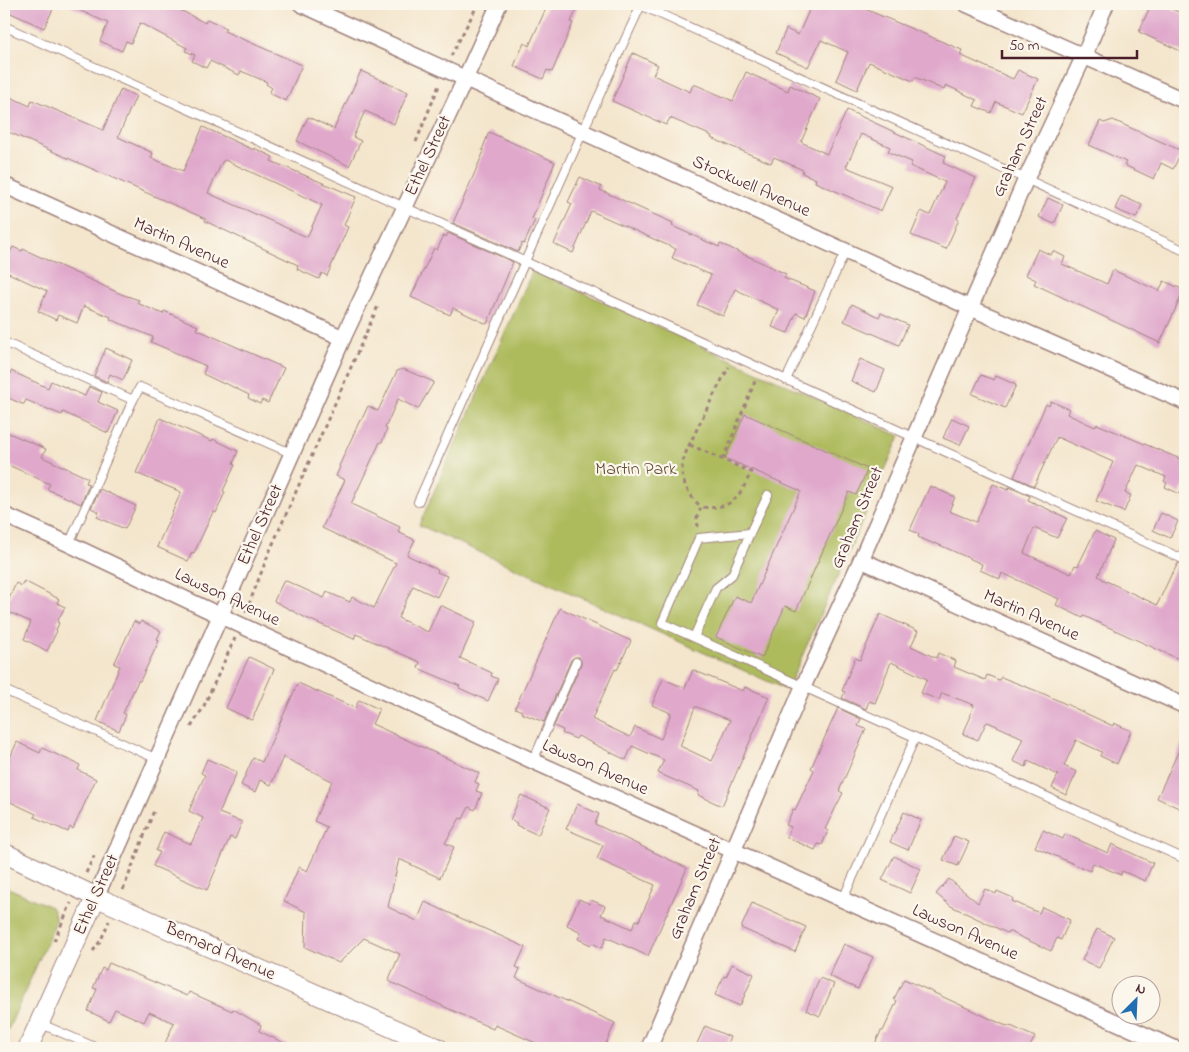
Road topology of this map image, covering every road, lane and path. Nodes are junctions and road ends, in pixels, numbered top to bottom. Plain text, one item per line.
1 (499, 4) edge
2 (640, 4) edge
3 (966, 4) edge
4 (1106, 4) edge
5 (311, 6) edge
6 (4, 26) edge
7 (1084, 56) junction
8 (466, 78) junction
9 (1185, 101) edge
10 (583, 131) junction
11 (1026, 179) junction
12 (4, 184) edge
13 (405, 208) junction
14 (846, 250) junction
15 (1185, 251) edge
16 (525, 263) junction
17 (379, 304) dead end
18 (972, 308) junction
19 (343, 338) junction
20 (4, 342) edge
21 (735, 358) junction
22 (760, 369) junction
23 (786, 380) junction
24 (133, 400) junction
25 (1185, 402) edge
26 (913, 438) junction
27 (690, 445) junction
28 (293, 454) junction
29 (722, 460) junction
30 (768, 495) dead end
31 (418, 502) dead end
32 (701, 507) junction
33 (4, 515) edge
34 (750, 533) junction
35 (698, 538) junction
36 (69, 544) junction
37 (861, 560) junction
38 (1185, 560) edge
39 (220, 615) junction
40 (241, 625) junction
41 (694, 638) junction
42 (576, 662) dead end
43 (803, 687) junction
44 (4, 690) edge
45 (1185, 706) edge
46 (188, 732) dead end
47 (914, 738) junction
48 (157, 759) junction
49 (533, 761) junction
50 (155, 808) dead end
51 (733, 850) junction
52 (4, 853) edge
53 (1185, 859) edge
54 (96, 897) junction
55 (843, 899) junction
56 (116, 905) junction
57 (92, 953) dead end
58 (39, 1022) junction
59 (28, 1048) edge
60 (97, 1048) edge
61 (438, 1048) edge
62 (649, 1048) edge
63 (1174, 1048) edge

1 - 8 street, Ethel Street
2 - 10 lane
2 - 11 lane
3 - 7 street
4 - 7 street, Graham Street
5 - 8 street, Stockwell Avenue
6 - 13 lane
7 - 9 street
7 - 11 street, Graham Street
8 - 10 street, Stockwell Avenue
8 - 13 street, Ethel Street
10 - 14 street, Stockwell Avenue
10 - 16 lane
11 - 15 lane
11 - 18 street, Graham Street
12 - 19 street, Martin Avenue
13 - 16 lane
13 - 19 street, Ethel Street
14 - 18 street, Stockwell Avenue
14 - 23 lane
16 - 21 lane
16 - 31 lane
17 - 40 path
18 - 25 street, Stockwell Avenue
18 - 26 street, Graham Street
19 - 28 street, Ethel Street
20 - 24 lane
21 - 22 lane
21 - 27 path
22 - 23 lane
22 - 29 path
23 - 26 lane
24 - 28 lane
24 - 36 lane
26 - 37 street, Graham Street
26 - 38 lane
27 - 29 path
27 - 32 path
28 - 39 street, Ethel Street
29 - 32 path
30 - 34 lane
32 - 35 path
33 - 36 street, Lawson Avenue
34 - 35 lane
34 - 41 lane
35 - 41 lane
36 - 39 street, Lawson Avenue
37 - 43 street, Graham Street
37 - 45 street, Martin Avenue
39 - 40 street, Lawson Avenue
39 - 48 street, Ethel Street
40 - 46 path
40 - 49 street, Lawson Avenue
41 - 43 lane
42 - 49 lane
43 - 47 lane
43 - 51 street, Graham Street
44 - 48 lane
47 - 53 lane
47 - 55 lane
48 - 54 street, Ethel Street
49 - 51 street, Lawson Avenue
50 - 56 path
51 - 55 street, Lawson Avenue
51 - 62 street, Graham Street
52 - 54 street, Bernard Avenue
54 - 56 street, Bernard Avenue
54 - 58 street, Ethel Street
55 - 63 street, Lawson Avenue
56 - 57 path
56 - 61 street, Bernard Avenue
58 - 59 street, Ethel Street
58 - 60 lane

